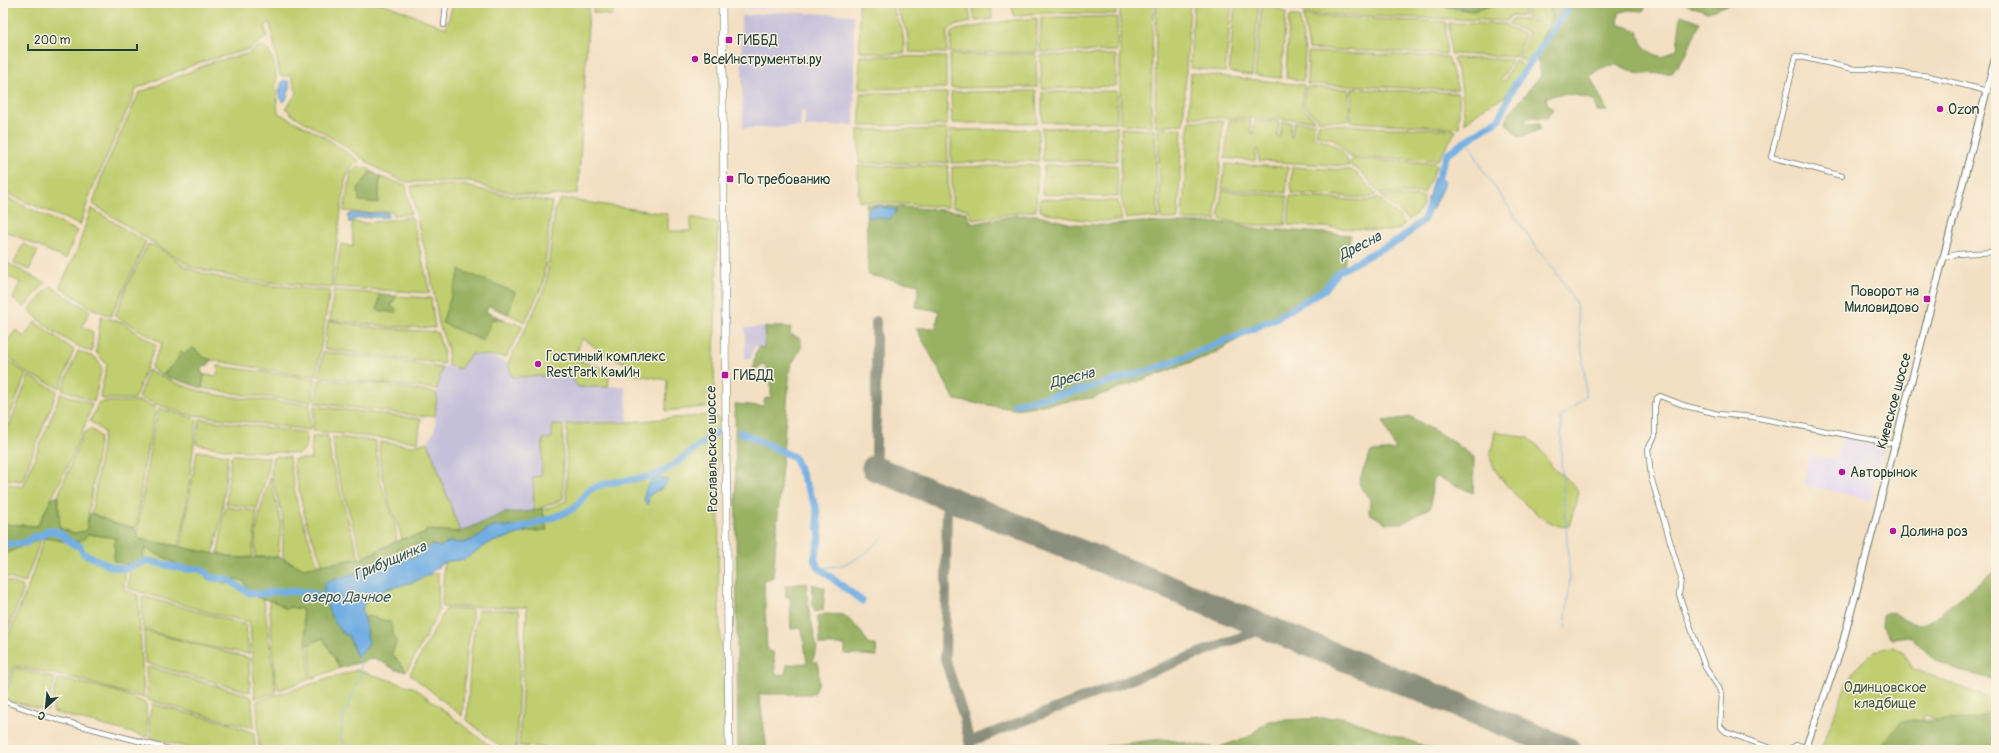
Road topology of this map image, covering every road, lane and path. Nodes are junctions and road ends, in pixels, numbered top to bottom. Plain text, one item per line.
1 (446, 3) edge
2 (722, 3) edge
3 (444, 24) dead end
4 (1996, 55) edge
5 (1987, 91) junction
6 (1842, 176) dead end
7 (1996, 252) edge
8 (1944, 258) junction
9 (1894, 444) junction
10 (3, 701) edge
11 (1805, 749) edge
12 (172, 750) edge
13 (729, 750) edge
14 (1785, 750) edge

1 - 3 street
2 - 13 main road, Рославльское шоссе
4 - 5 main road, Киевское шоссе
5 - 6 street
5 - 8 main road, Киевское шоссе
7 - 8 street
8 - 9 main road, Киевское шоссе
9 - 11 main road, Киевское шоссе
9 - 14 street
10 - 12 street
11 - 14 street

